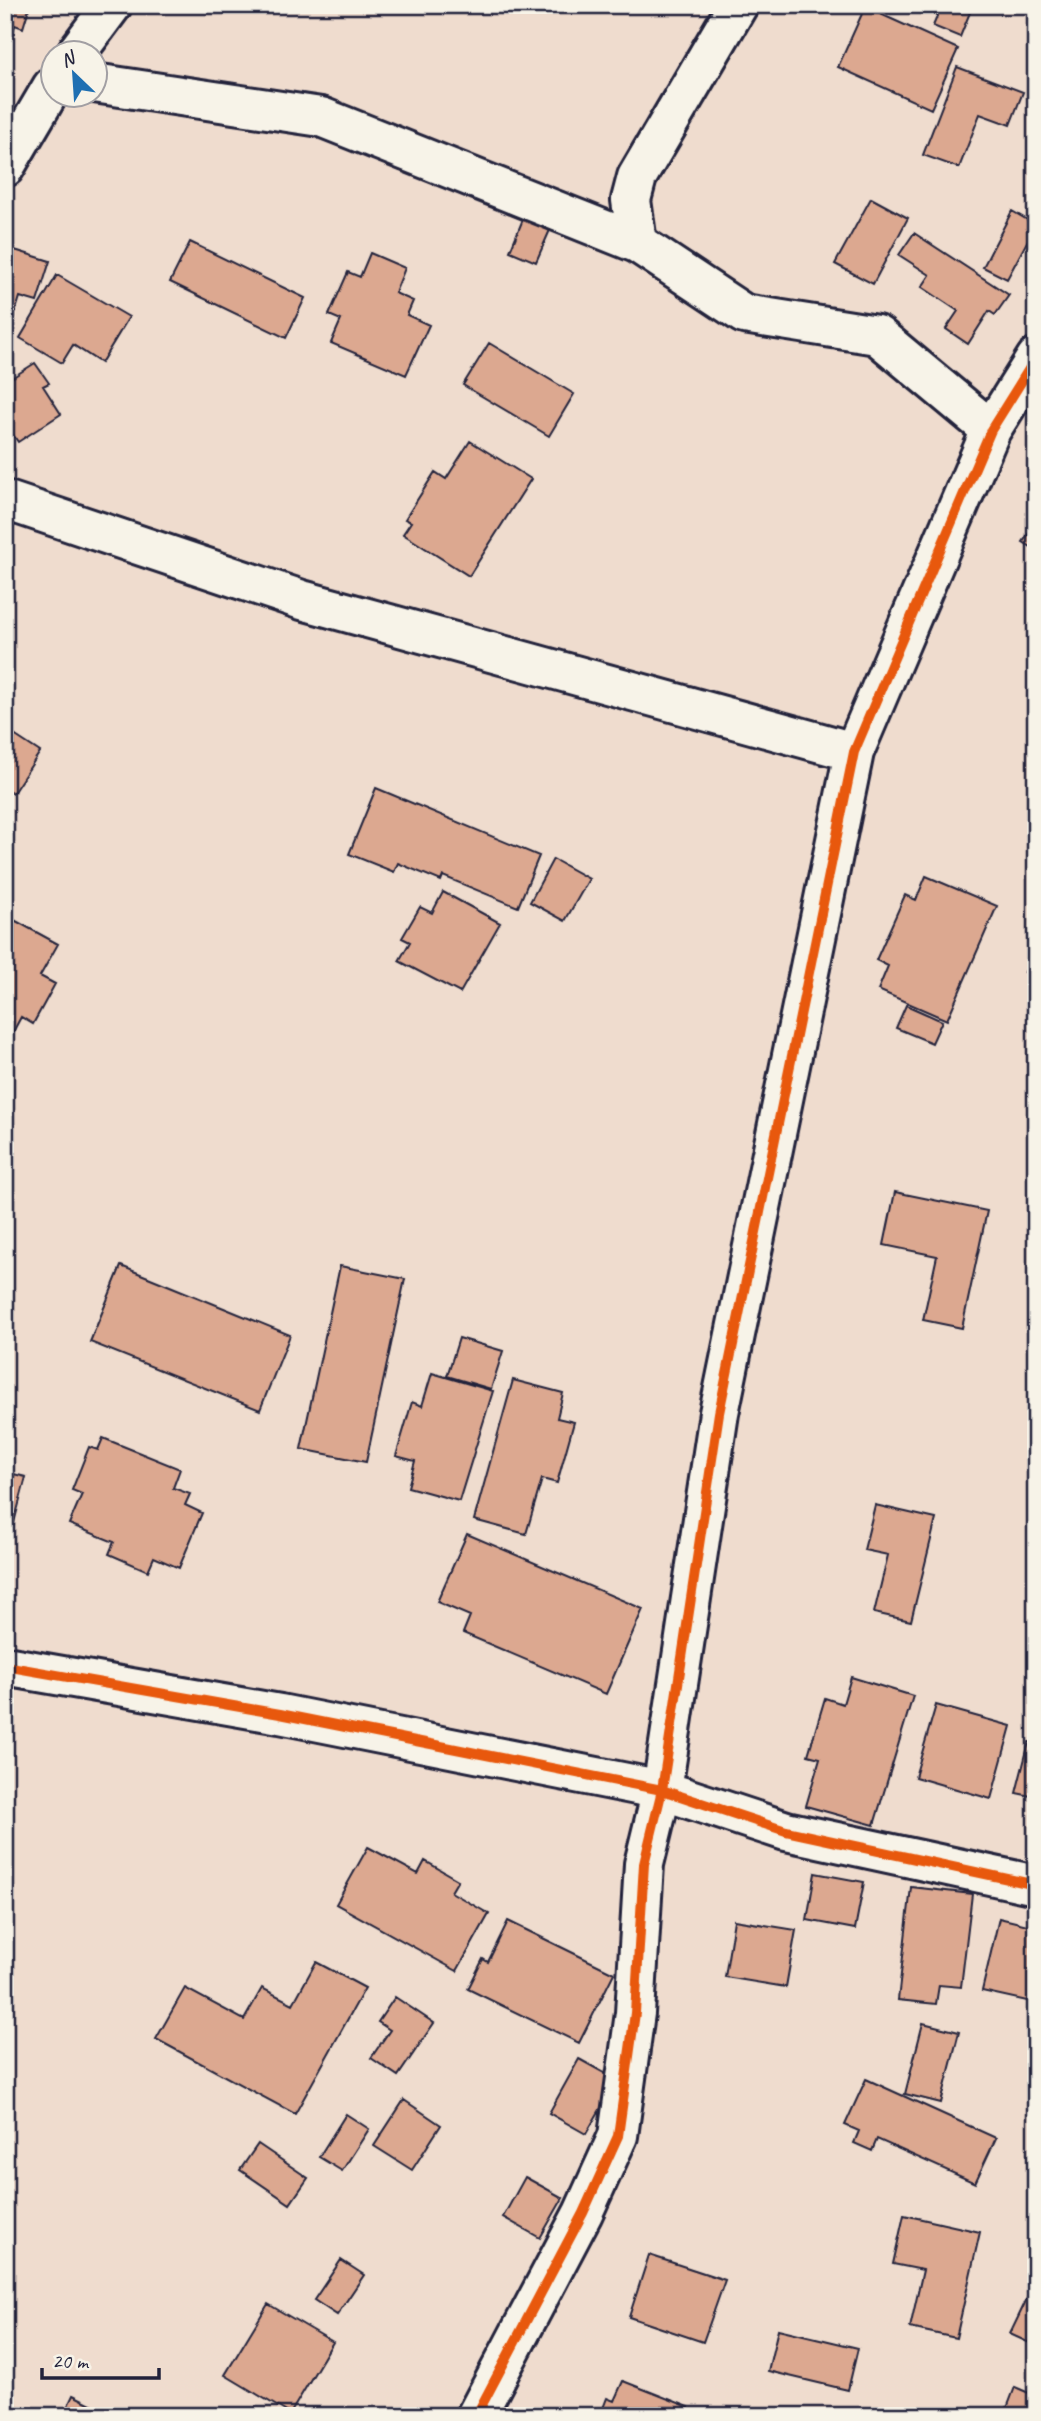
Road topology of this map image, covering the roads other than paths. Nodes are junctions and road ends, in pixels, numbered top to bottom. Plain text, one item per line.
1 (112, 5) edge
2 (738, 5) edge
3 (87, 38) edge
4 (108, 85) edge
5 (40, 108) edge
6 (5, 167) edge
7 (637, 243) junction
8 (1036, 358) edge
9 (991, 430) junction
10 (5, 500) edge
11 (854, 752) junction
12 (5, 1666) edge
13 (662, 1790) junction
14 (1036, 1885) edge
15 (476, 2416) edge

1 - 3 street
2 - 7 street
4 - 7 street
5 - 6 street
7 - 9 street
8 - 9 street
9 - 11 street
10 - 11 street
11 - 13 street
12 - 13 street
13 - 14 street
13 - 15 street

